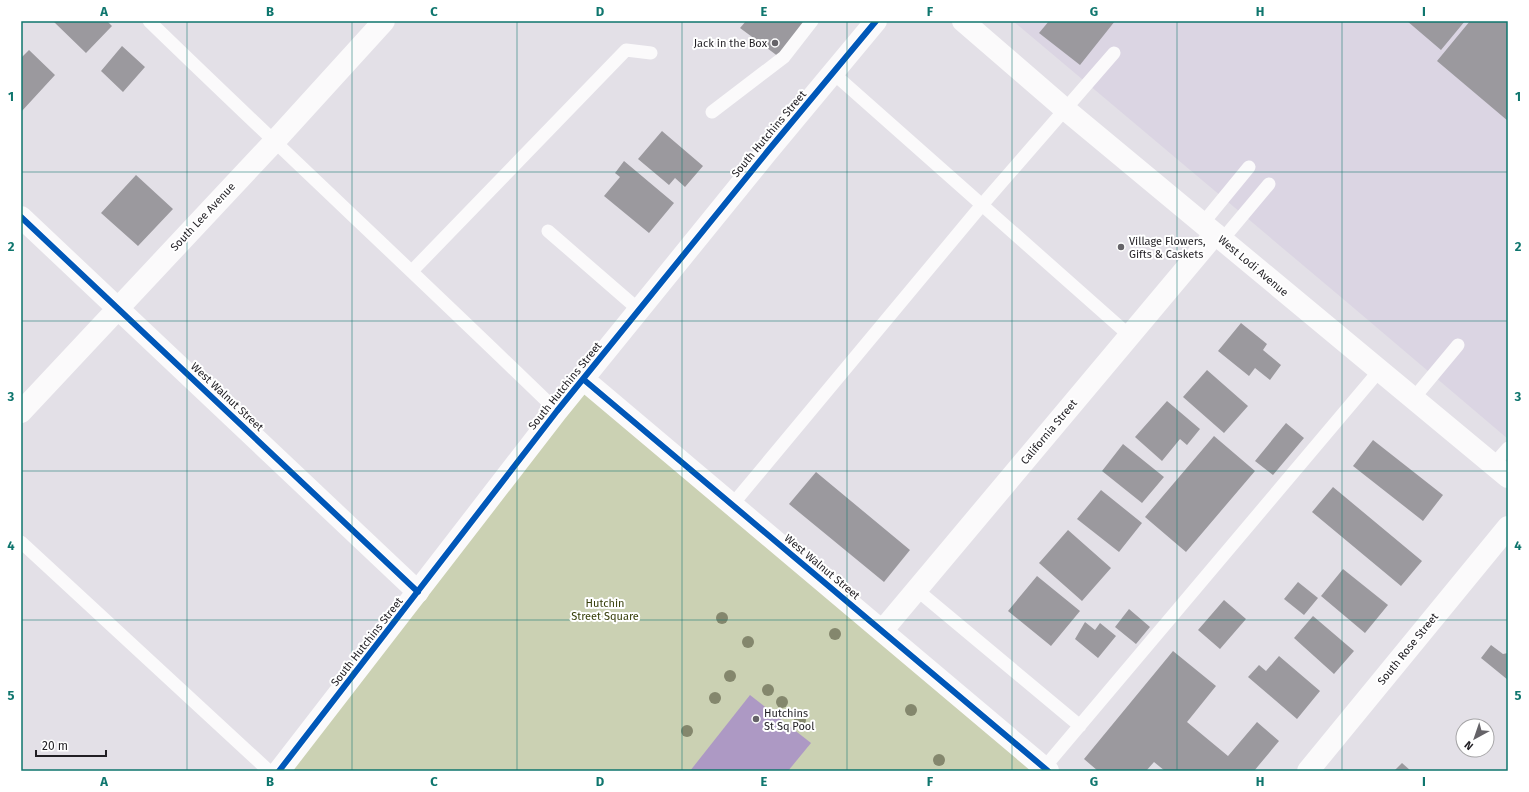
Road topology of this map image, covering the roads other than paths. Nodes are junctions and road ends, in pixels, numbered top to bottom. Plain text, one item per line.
1 (149, 21) edge
2 (384, 21) edge
3 (812, 21) edge
4 (876, 21) edge
5 (963, 21) edge
6 (651, 53) dead end
7 (1114, 53) dead end
8 (833, 73) junction
9 (1066, 110) junction
10 (712, 112) dead end
11 (274, 142) junction
12 (1249, 167) dead end
13 (1269, 184) dead end
14 (981, 206) junction
15 (21, 217) edge
16 (548, 231) dead end
17 (1213, 232) junction
18 (412, 271) junction
19 (118, 308) junction
20 (639, 310) junction
21 (1130, 336) junction
22 (1458, 345) dead end
23 (1379, 371) junction
24 (583, 379) junction
25 (1413, 399) junction
26 (557, 411) junction
27 (21, 412) edge
28 (1508, 448) edge
29 (1501, 471) edge
30 (732, 505) junction
31 (1508, 527) edge
32 (21, 542) edge
33 (917, 590) junction
34 (418, 592) junction
35 (882, 631) junction
36 (1080, 726) junction
37 (1046, 770) edge
38 (269, 771) edge
39 (279, 771) edge
40 (1308, 771) edge

1 - 11 lane
2 - 11 street, South Lee Avenue
3 - 10 lane
4 - 8 street, South Hutchins Street
5 - 9 street, West Lodi Avenue
6 - 18 lane
7 - 9 lane
8 - 14 lane
8 - 20 street, South Hutchins Street
9 - 14 lane
9 - 17 street, West Lodi Avenue
11 - 18 lane
11 - 19 street, South Lee Avenue
12 - 17 lane
13 - 17 lane
14 - 21 lane
14 - 30 lane
15 - 19 street, West Walnut Street
16 - 20 lane
17 - 21 street, California Street
17 - 23 street, West Lodi Avenue
18 - 26 lane
19 - 27 street, South Lee Avenue
19 - 34 street, West Walnut Street
20 - 24 street, South Hutchins Street
21 - 33 street, California Street
22 - 25 lane
23 - 25 street, West Lodi Avenue
23 - 36 lane
24 - 26 street, South Hutchins Street
24 - 30 street, West Walnut Street
25 - 29 street, West Lodi Avenue
26 - 34 street, South Hutchins Street
28 - 29 lane
30 - 35 street, West Walnut Street
31 - 40 street, South Rose Street
32 - 38 lane
33 - 35 street, California Street
33 - 36 lane
34 - 39 street, South Hutchins Street
35 - 37 street, West Walnut Street
36 - 37 lane

